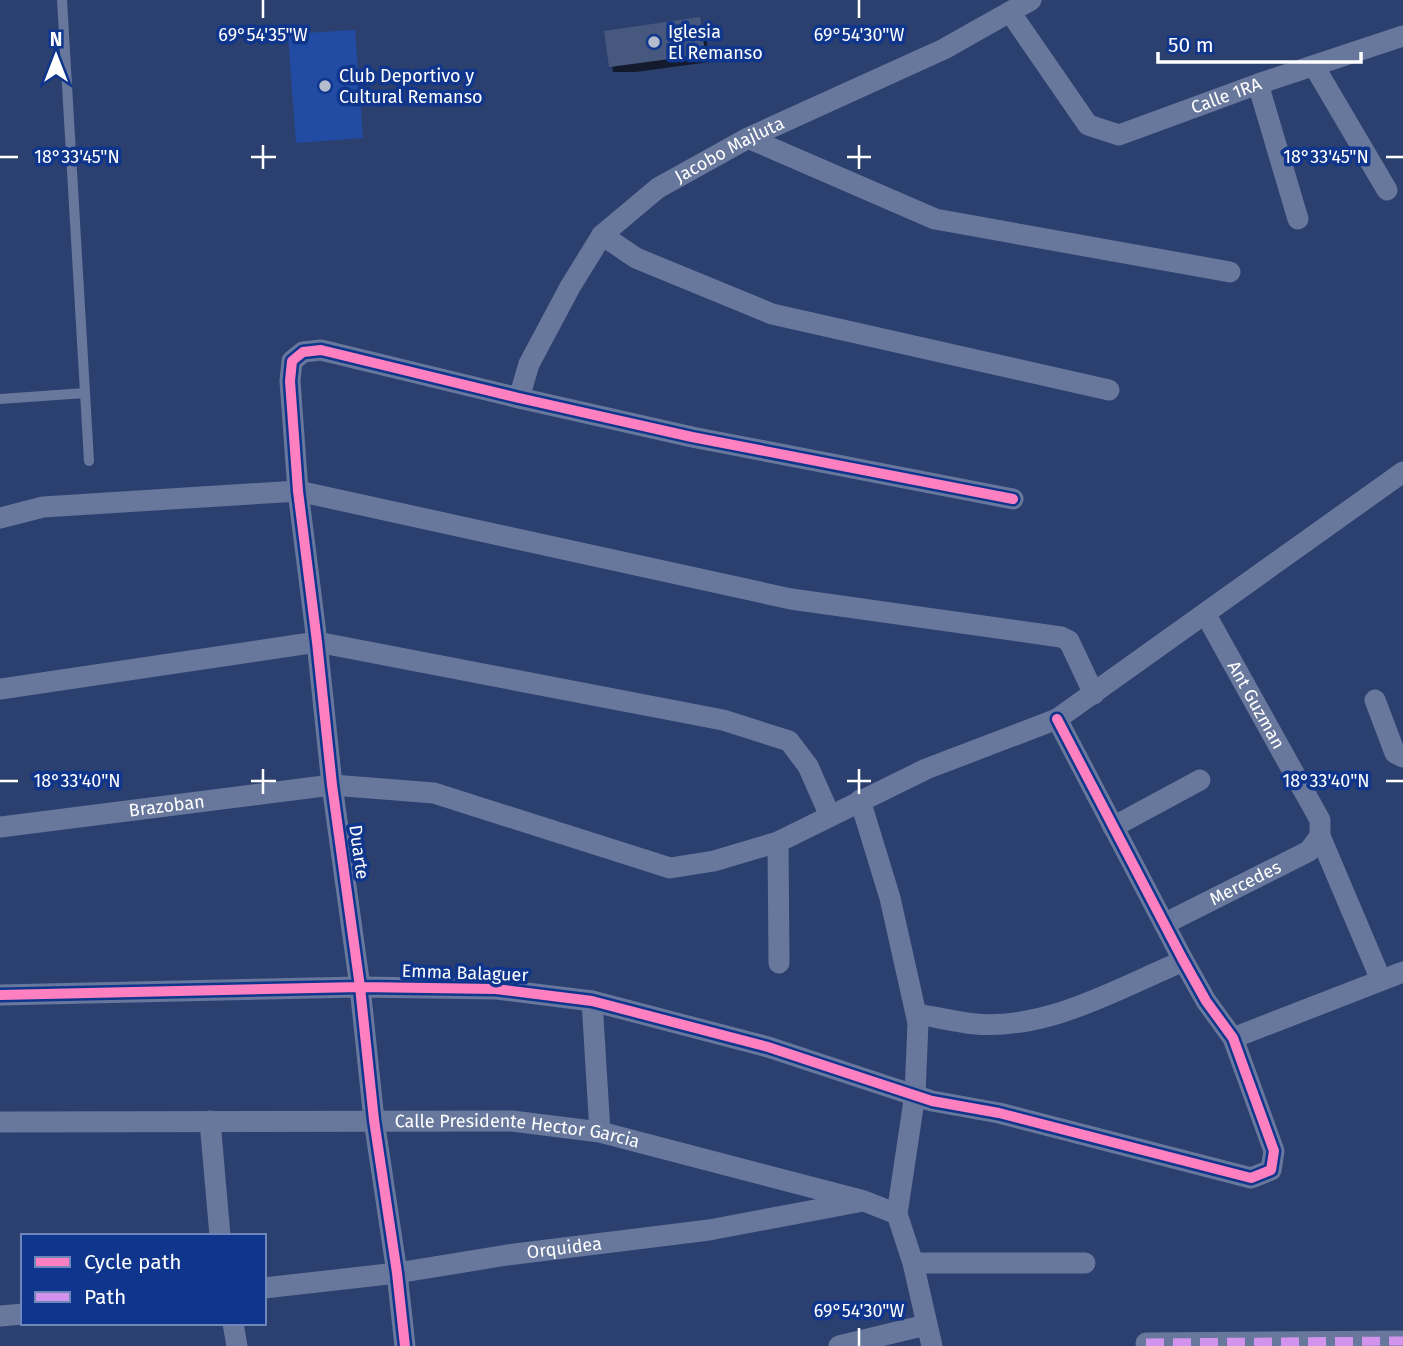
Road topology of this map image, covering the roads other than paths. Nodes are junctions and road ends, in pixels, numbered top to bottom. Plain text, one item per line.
1 (62, 0) edge
2 (1031, 0) edge
3 (1010, 12) junction
4 (1403, 36) edge
5 (1314, 66) junction
6 (1258, 84) junction
7 (748, 138) junction
8 (1387, 190) dead end
9 (1298, 219) dead end
10 (602, 235) junction
11 (1230, 272) dead end
12 (1110, 390) dead end
13 (85, 393) junction
14 (519, 398) junction
15 (0, 399) edge
16 (89, 461) dead end
17 (1403, 472) edge
18 (298, 491) junction
19 (1013, 499) dead end
20 (0, 518) edge
21 (1206, 615) junction
22 (317, 642) junction
23 (0, 689) edge
24 (1094, 694) junction
25 (1375, 699) dead end
26 (1057, 719) junction
27 (1403, 757) edge
28 (1200, 780) dead end
29 (332, 785) junction
30 (860, 800) junction
31 (830, 816) junction
32 (0, 827) edge
33 (1113, 827) junction
34 (1320, 836) junction
35 (778, 842) junction
36 (1164, 924) junction
37 (1182, 958) junction
38 (779, 963) dead end
39 (1403, 972) edge
40 (1381, 980) junction
41 (360, 987) junction
42 (0, 995) edge
43 (592, 1001) junction
44 (917, 1014) junction
45 (1233, 1038) junction
46 (915, 1094) junction
47 (374, 1120) junction
48 (210, 1121) junction
49 (0, 1122) edge
50 (600, 1132) junction
51 (864, 1201) junction
52 (897, 1214) junction
53 (220, 1234) edge
54 (913, 1263) junction
55 (1085, 1263) dead end
56 (397, 1273) junction
57 (266, 1288) edge
58 (21, 1314) edge
59 (0, 1316) edge
60 (233, 1325) edge
61 (926, 1325) junction
62 (1403, 1341) edge
63 (1146, 1343) dead end
64 (1249, 1344) edge
65 (237, 1346) edge
66 (405, 1346) edge
67 (839, 1346) edge
68 (932, 1346) edge

1 - 13 lane
2 - 3 street, Jacobo Majluta
3 - 6 street, Calle 1RA
3 - 7 street, Jacobo Majluta
4 - 5 street, Calle 1RA
5 - 6 street, Calle 1RA
5 - 8 street
6 - 9 street
7 - 10 street, Jacobo Majluta
7 - 11 street
10 - 12 street
10 - 14 street, Jacobo Majluta
13 - 15 lane
13 - 16 lane
14 - 18 street, Duarte
14 - 19 street
17 - 21 street, Brazoban
18 - 20 street
18 - 22 street, Duarte
18 - 24 street
21 - 24 street, Brazoban
21 - 34 street, Ant Guzman
22 - 23 street
22 - 29 street, Duarte
22 - 31 street
24 - 26 street, Brazoban
25 - 27 street
26 - 30 street, Brazoban
26 - 33 street
28 - 33 street
29 - 32 street, Brazoban
29 - 35 street, Brazoban
29 - 41 street, Duarte
30 - 31 street, Brazoban
30 - 44 street
31 - 35 street, Brazoban
33 - 36 street
34 - 36 street, Mercedes
34 - 40 street, Ant Guzman
35 - 38 street
36 - 37 street
37 - 44 street
37 - 45 street
39 - 40 street
40 - 45 street
41 - 42 street, Emma Balaguer
41 - 43 street, Emma Balaguer
41 - 47 street, Duarte
43 - 46 street, Emma Balaguer
43 - 50 street
44 - 46 street
45 - 46 street, Emma Balaguer
46 - 52 street
47 - 48 street, Calle Presidente Hector Garcia
47 - 50 street, Calle Presidente Hector Garcia
47 - 56 street, Duarte
48 - 49 street, Calle Presidente Hector Garcia
48 - 53 street
50 - 51 street, Calle Presidente Hector Garcia
51 - 52 street, Calle Presidente Hector Garcia
51 - 56 street, Orquidea
52 - 54 street
54 - 55 street
54 - 61 street
56 - 57 street, Orquidea
56 - 66 street, Duarte
58 - 59 street
60 - 65 street
61 - 67 street
61 - 68 street
62 - 64 street
63 - 64 street

